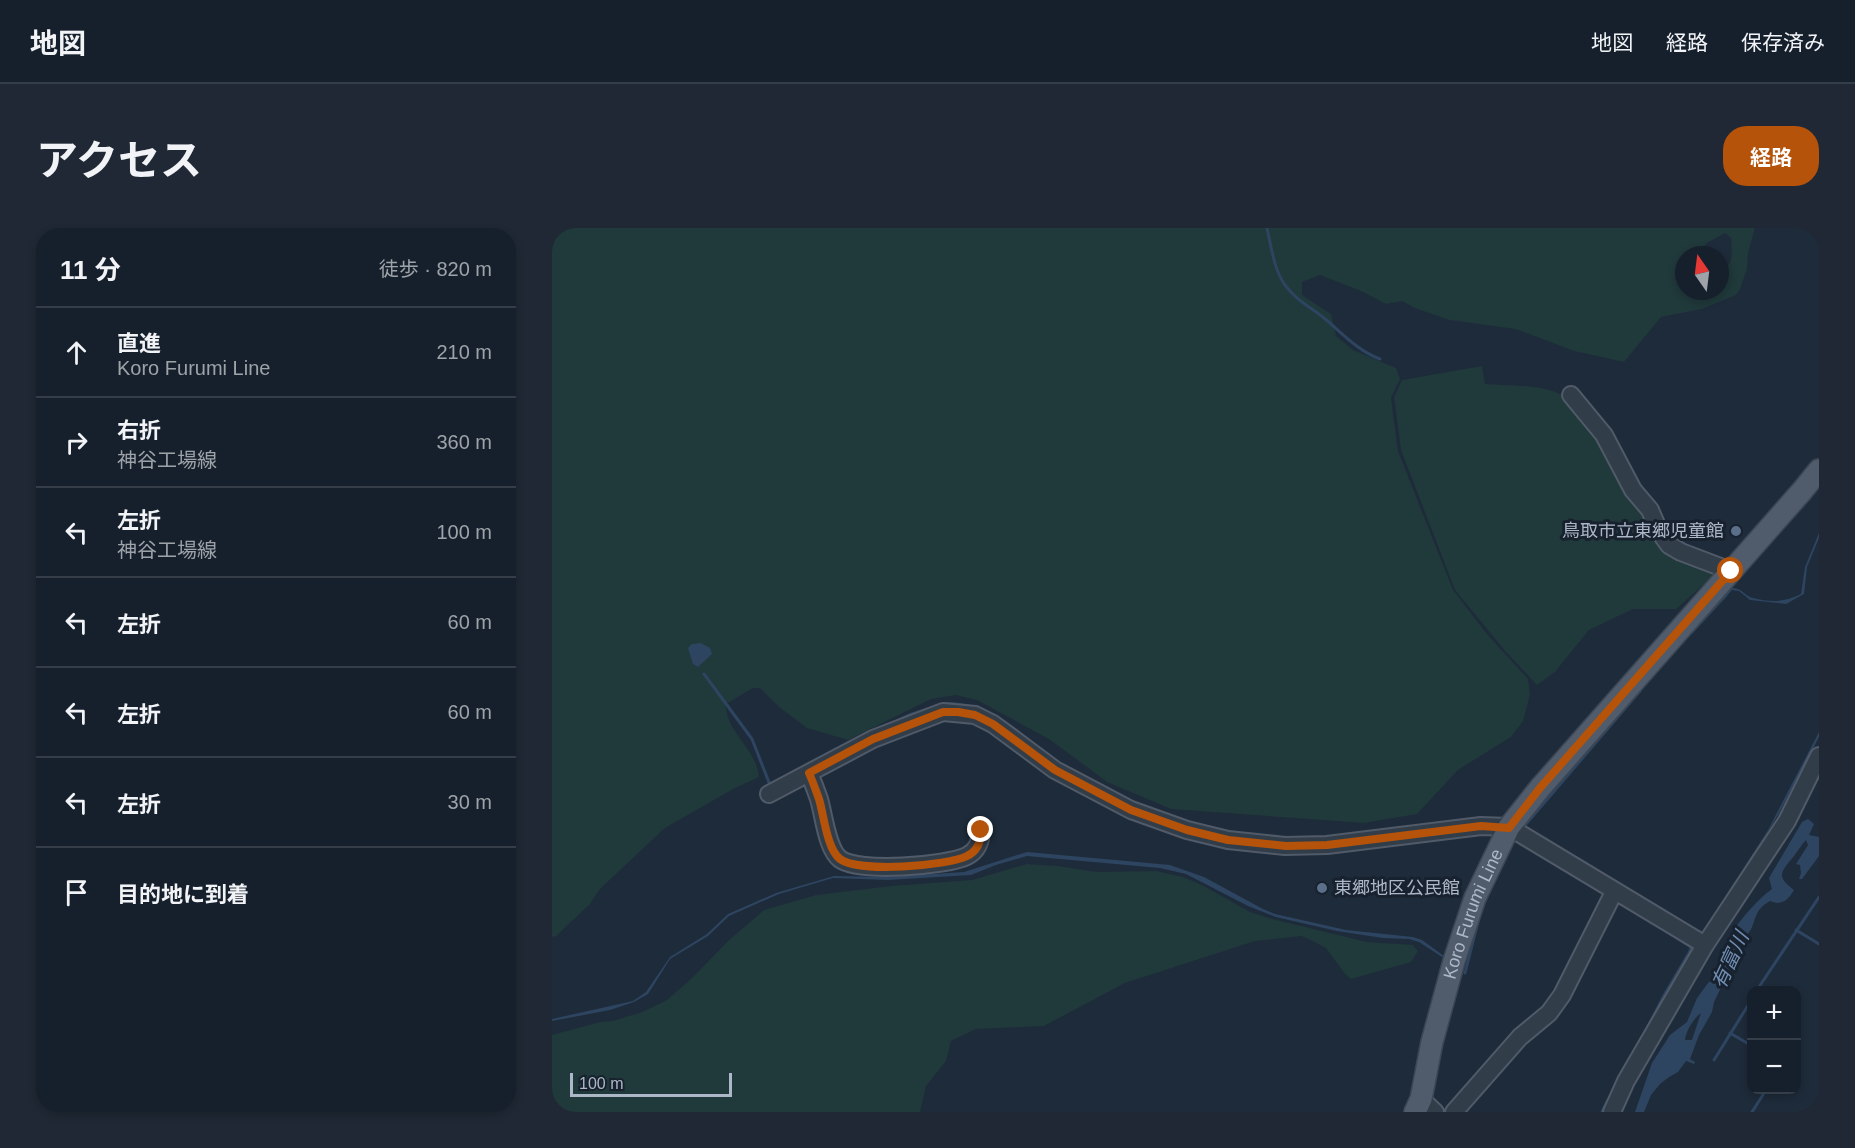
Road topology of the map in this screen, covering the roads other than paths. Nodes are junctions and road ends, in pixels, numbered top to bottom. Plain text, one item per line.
1 (1571, 395) dead end
2 (1819, 470) edge
3 (1731, 571) junction
4 (1819, 756) edge
5 (809, 773) junction
6 (770, 794) dead end
7 (1509, 828) junction
8 (981, 830) dead end
9 (1614, 892) junction
10 (1705, 945) junction
11 (1424, 1108) edge
12 (1454, 1112) edge
13 (1612, 1112) edge

1 - 3 street
2 - 3 main road, Koro Furumi Line
3 - 7 main road, Koro Furumi Line
4 - 10 street
5 - 6 street
5 - 7 street
5 - 8 street
7 - 9 street
7 - 11 main road, Koro Furumi Line
9 - 10 street
9 - 12 street
10 - 13 street

